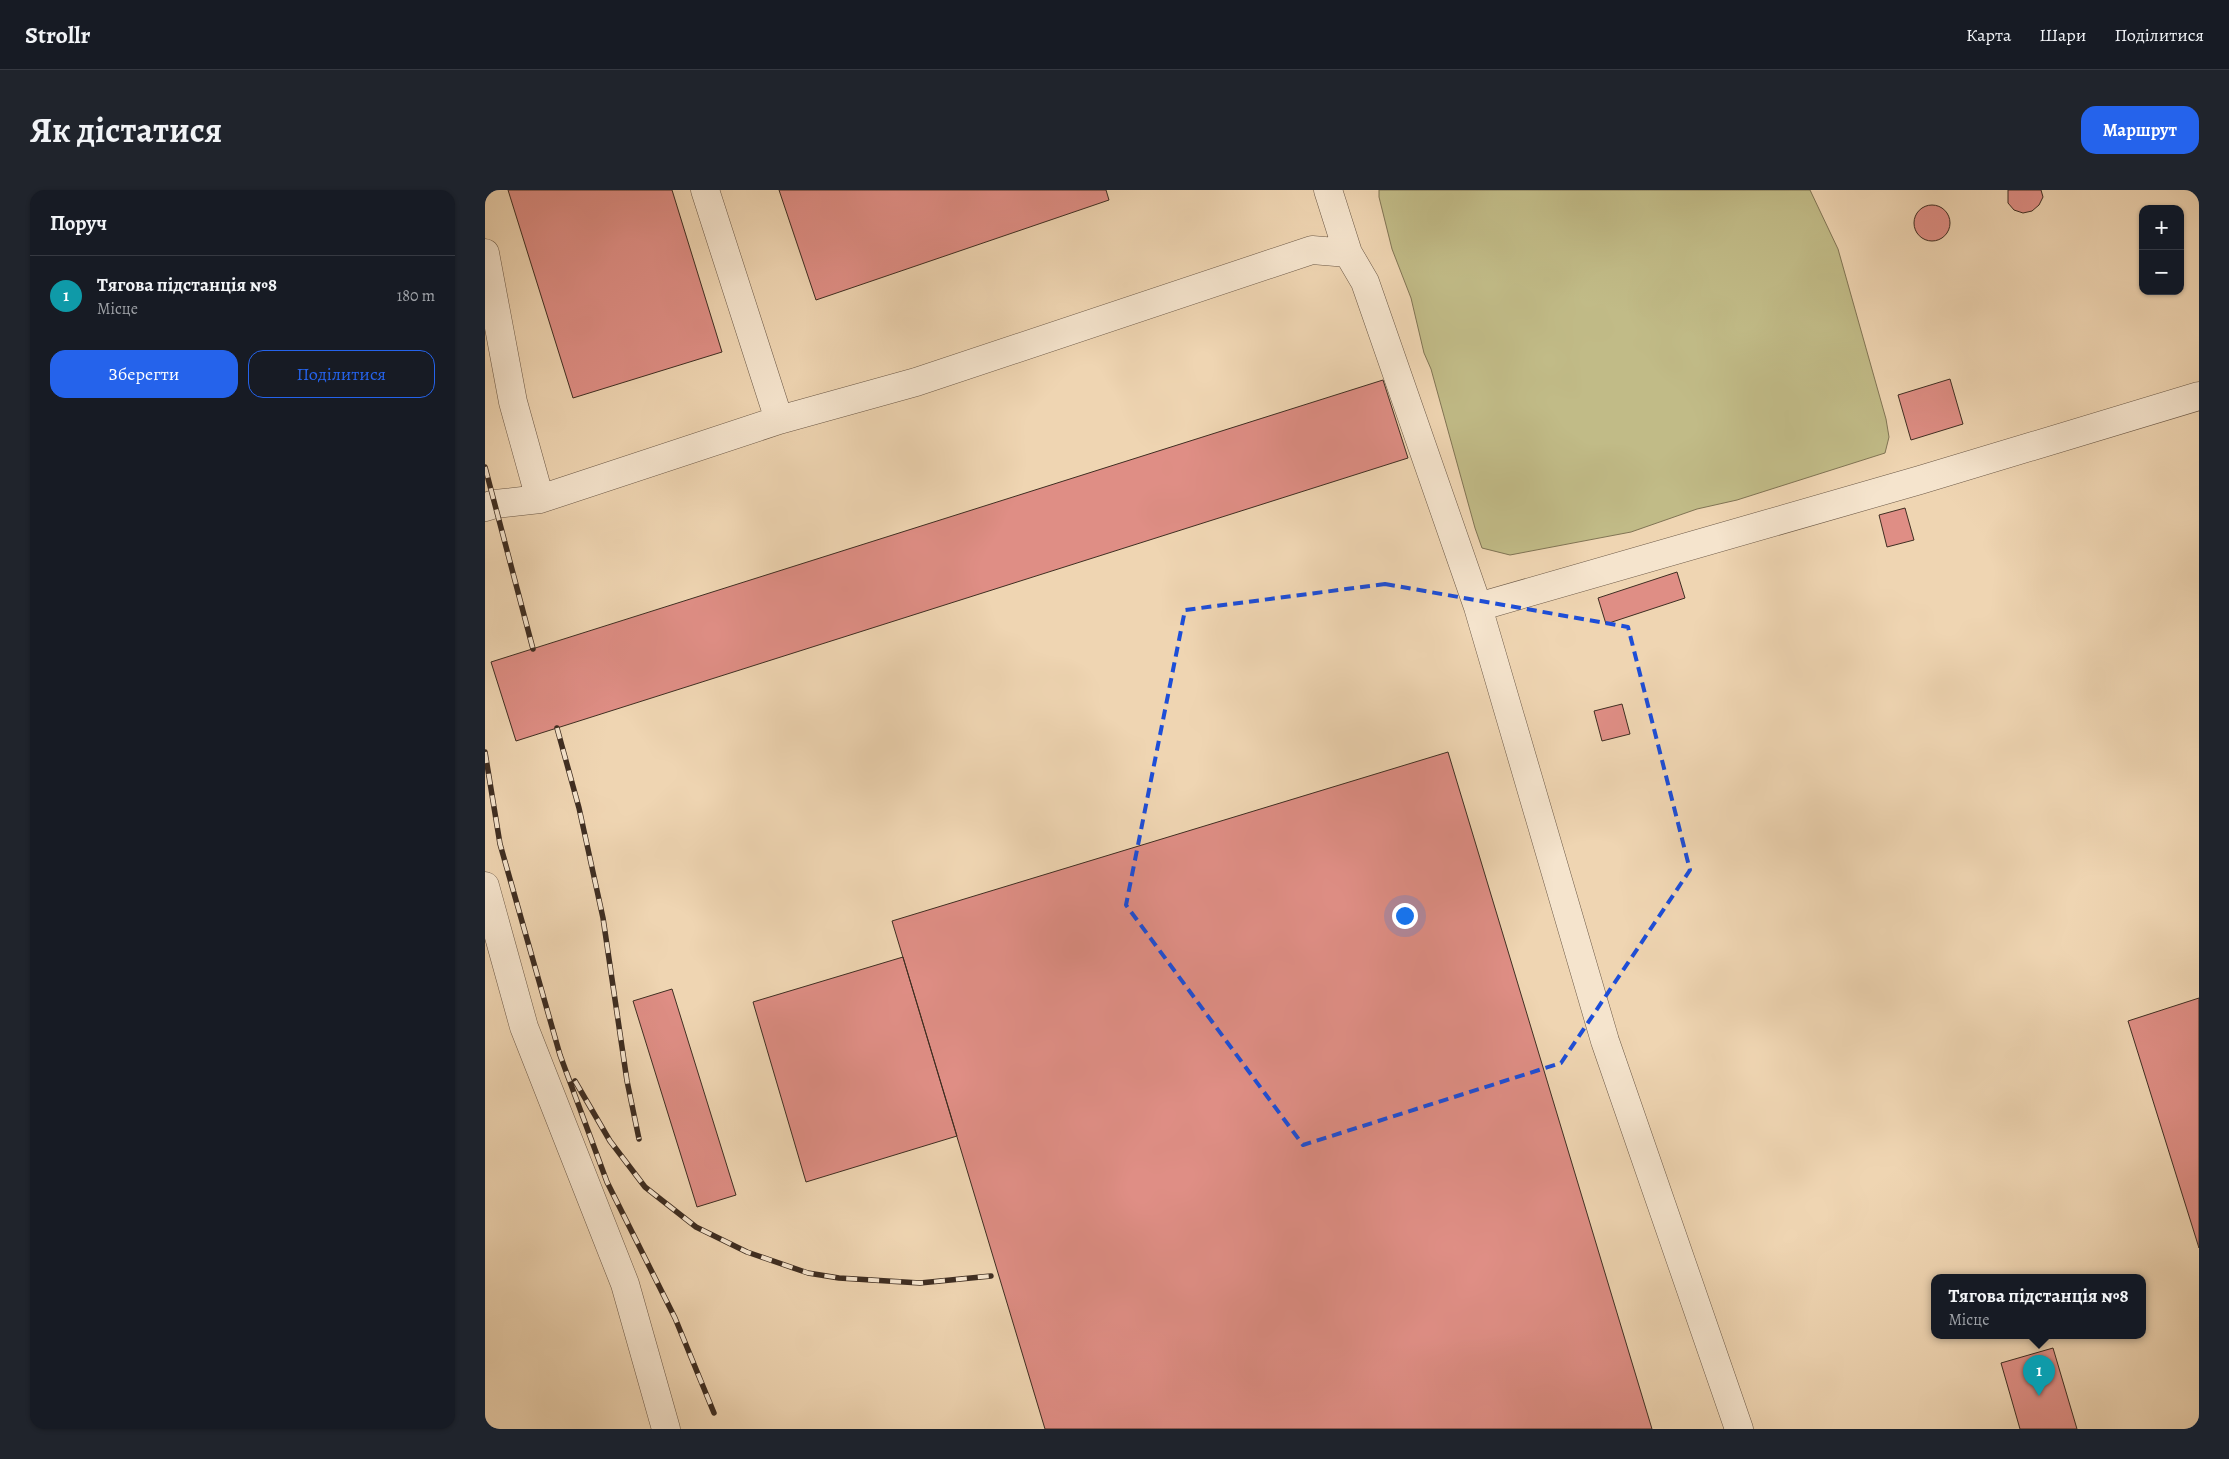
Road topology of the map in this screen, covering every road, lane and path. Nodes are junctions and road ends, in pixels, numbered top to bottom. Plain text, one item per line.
1 (705, 190) edge
2 (1328, 190) edge
3 (485, 253) edge
4 (1348, 253) junction
5 (2199, 396) edge
6 (779, 420) junction
7 (540, 499) junction
8 (485, 507) edge
9 (1478, 606) junction
10 (485, 886) edge
11 (667, 1429) edge
12 (1739, 1429) edge

1 - 6 lane
2 - 4 lane
3 - 7 lane
4 - 6 lane
4 - 9 lane
5 - 9 lane
6 - 7 lane
7 - 8 lane
9 - 12 lane
10 - 11 lane

